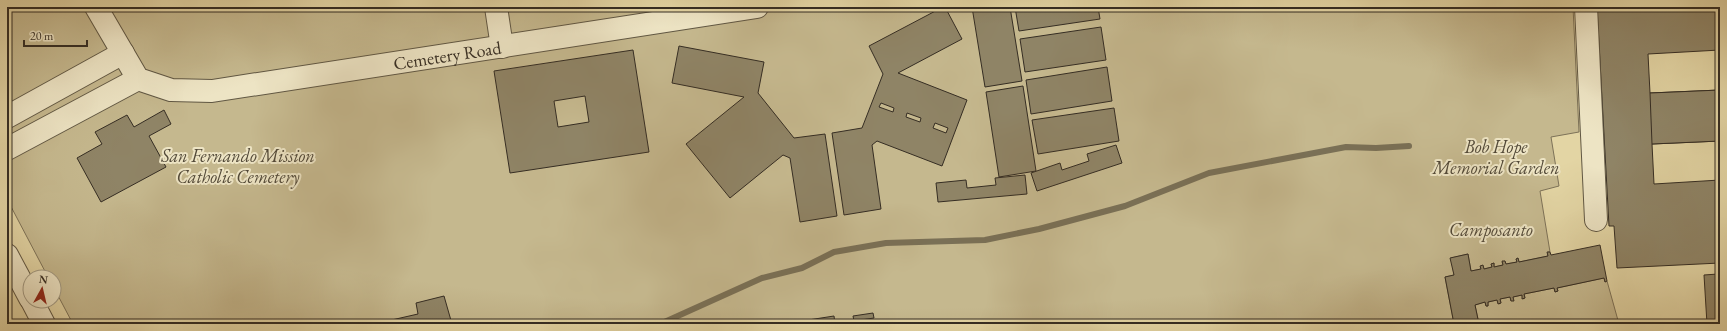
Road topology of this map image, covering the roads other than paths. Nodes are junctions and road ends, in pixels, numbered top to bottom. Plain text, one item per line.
1 (96, 7) edge
2 (496, 7) edge
3 (757, 7) edge
4 (1586, 7) edge
5 (502, 46) junction
6 (123, 53) junction
7 (138, 79) junction
8 (7, 117) edge
9 (7, 149) edge
10 (1596, 220) dead end
11 (7, 255) edge
12 (22, 283) edge
13 (36, 309) edge
14 (44, 324) edge

1 - 6 street
2 - 5 street
3 - 5 street, Cemetery Road
4 - 10 street
5 - 7 street, Cemetery Road
6 - 7 street
6 - 8 street
7 - 9 street
11 - 12 street
13 - 14 street

